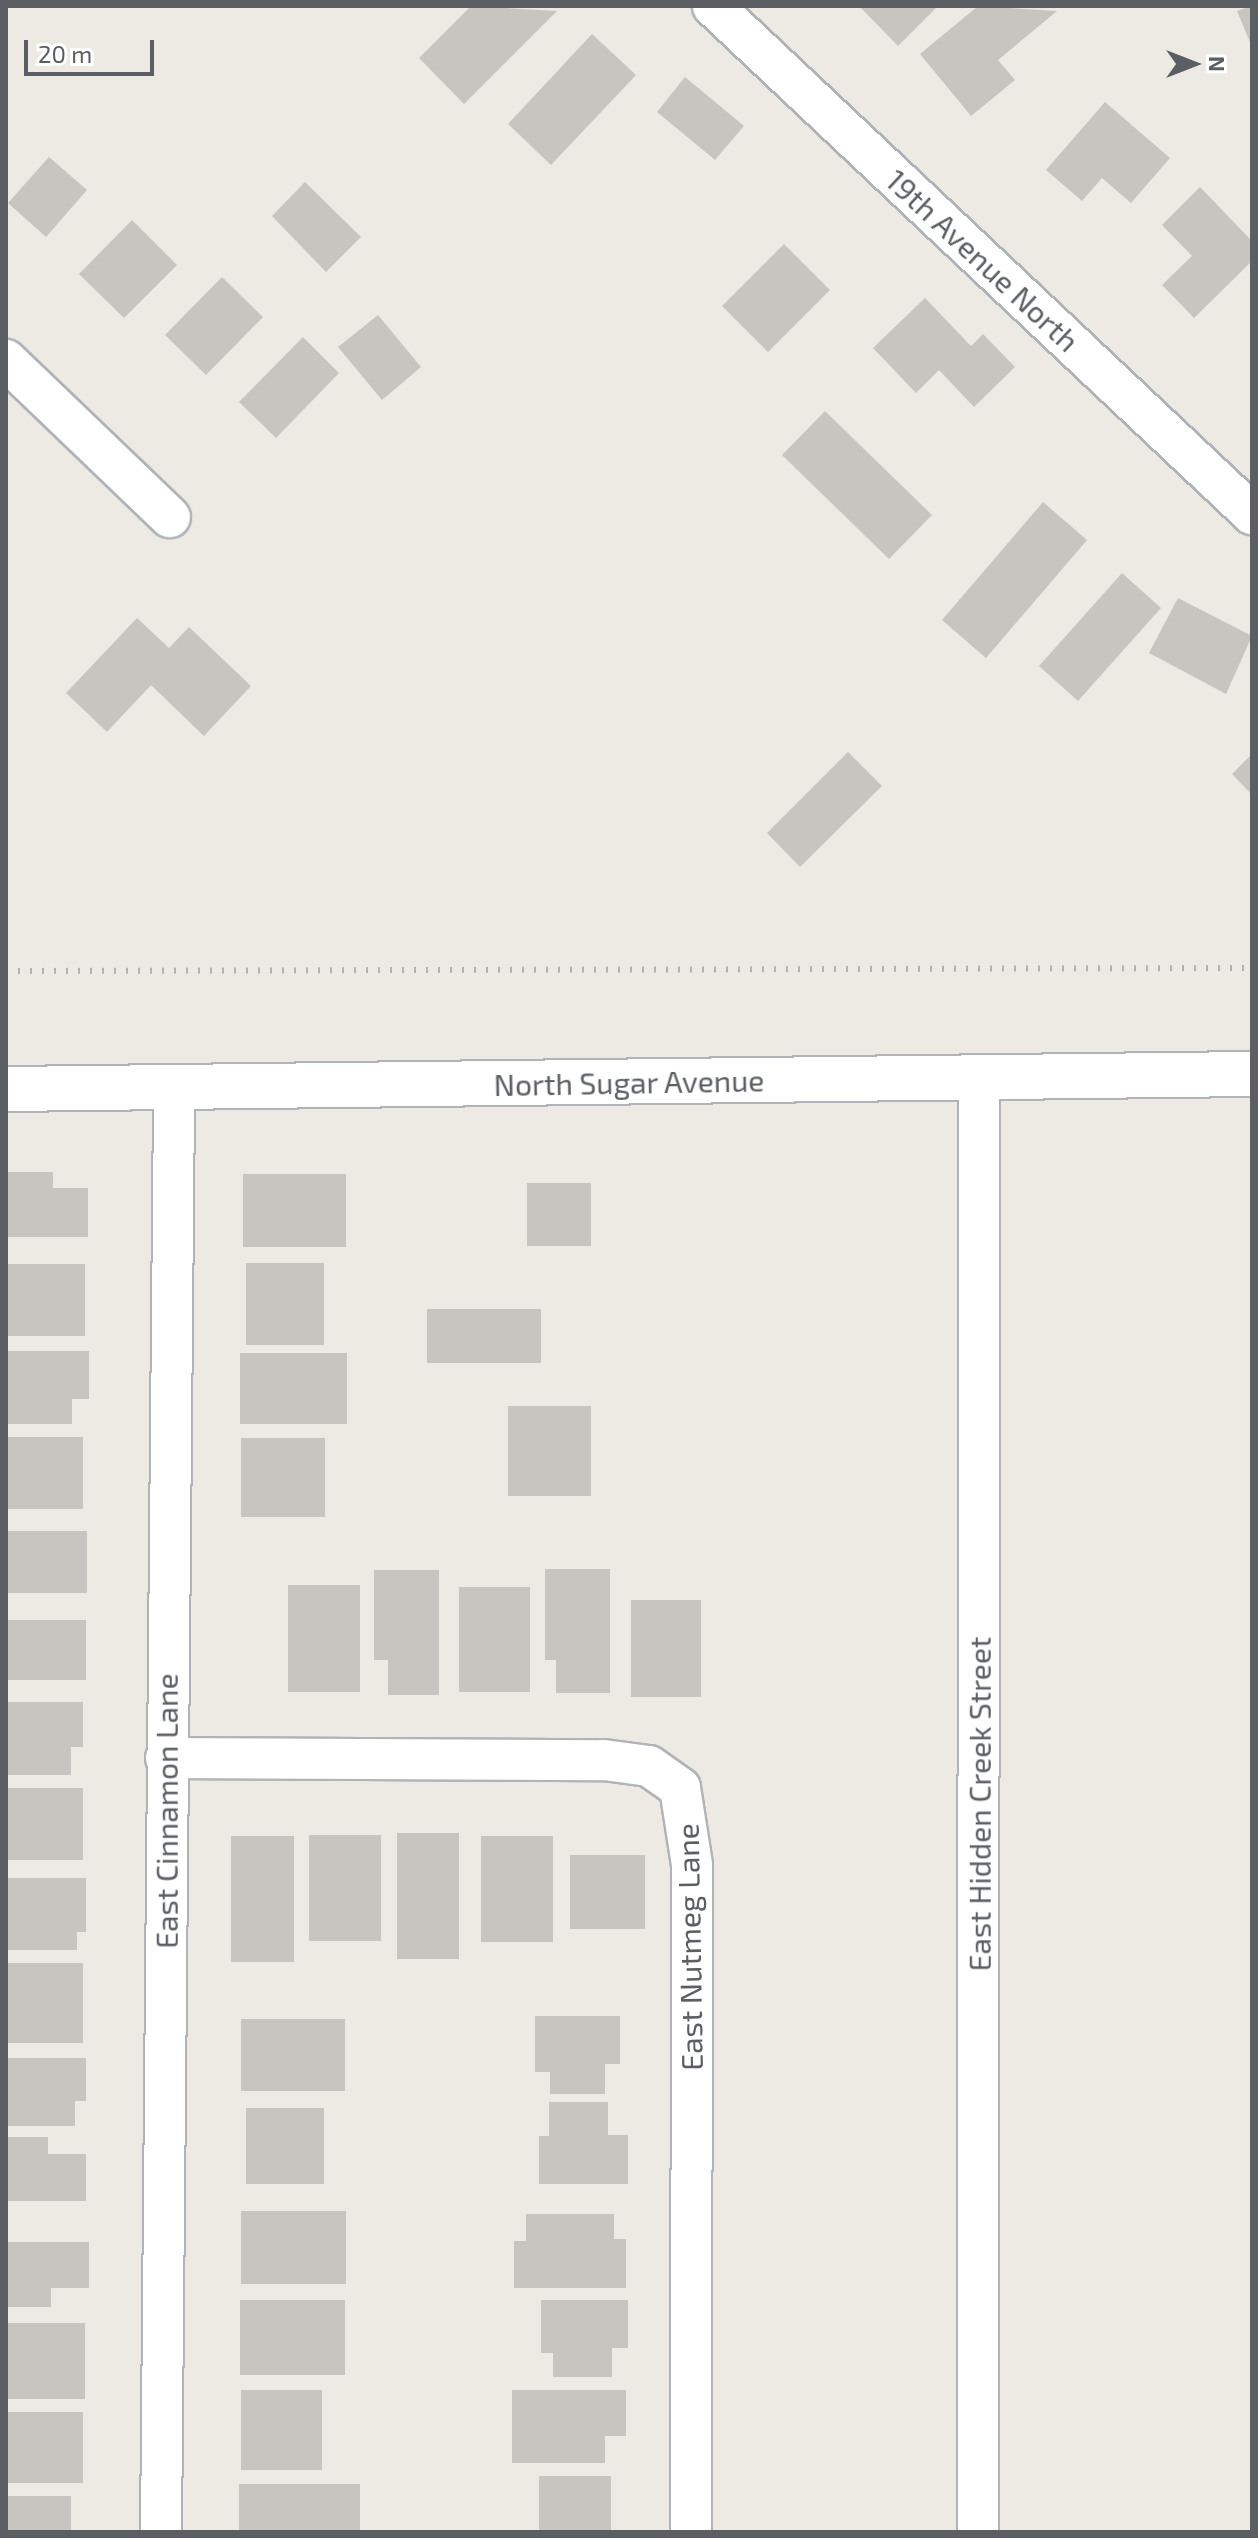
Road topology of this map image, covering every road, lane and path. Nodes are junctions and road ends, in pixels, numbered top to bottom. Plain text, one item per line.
1 (713, 6) edge
2 (6, 360) edge
3 (1252, 514) edge
4 (170, 517) dead end
5 (1252, 1074) edge
6 (979, 1077) junction
7 (6, 1089) edge
8 (174, 1090) junction
9 (166, 1758) junction
10 (161, 2532) edge
11 (691, 2532) edge
12 (978, 2532) edge

1 - 3 street, 19th Avenue North
2 - 4 street
5 - 6 street, North Sugar Avenue
6 - 8 street, North Sugar Avenue
6 - 12 street, East Hidden Creek Street
7 - 8 street, North Sugar Avenue
8 - 9 street, East Cinnamon Lane
9 - 10 street, East Cinnamon Lane
9 - 11 street, East Nutmeg Lane

